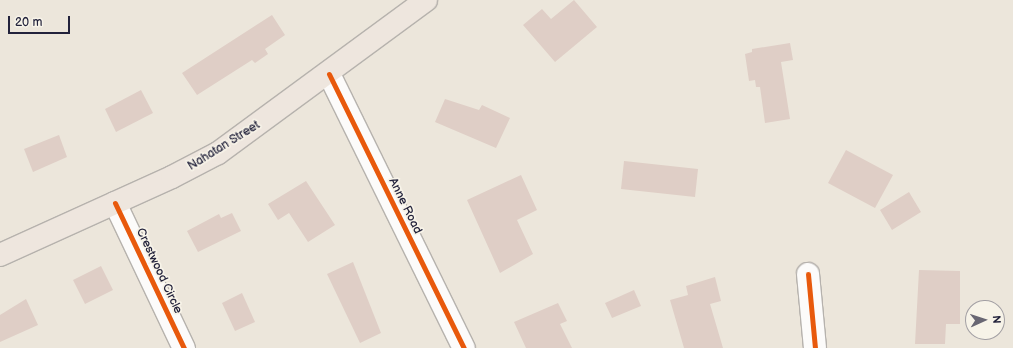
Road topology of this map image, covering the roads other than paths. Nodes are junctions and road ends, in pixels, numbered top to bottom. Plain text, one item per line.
1 (426, 0) edge
2 (329, 74) junction
3 (115, 203) junction
4 (0, 255) edge
5 (808, 274) dead end
6 (184, 348) edge
7 (464, 348) edge
8 (815, 348) edge

1 - 2 main road, Nahatan Street
2 - 3 main road, Nahatan Street
2 - 7 street, Anne Road
3 - 4 main road, Nahatan Street
3 - 6 street, Crestwood Circle
5 - 8 street

